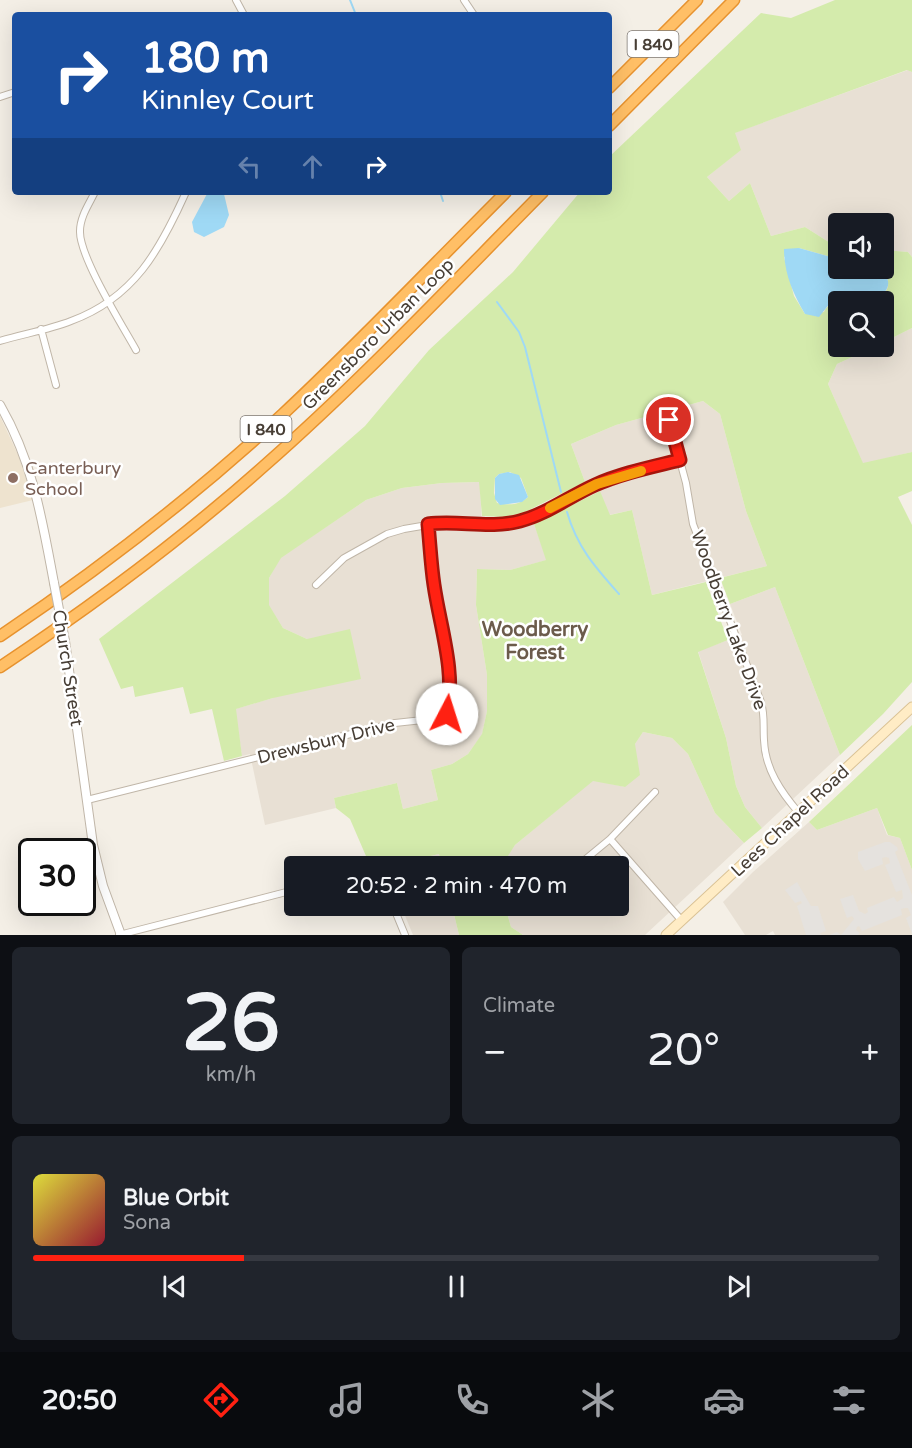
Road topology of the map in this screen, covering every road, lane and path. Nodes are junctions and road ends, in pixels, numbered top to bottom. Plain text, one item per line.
1 (697, 0) edge
2 (734, 0) edge
3 (743, 0) edge
4 (676, 58) junction
5 (612, 85) edge
6 (612, 123) edge
7 (94, 195) edge
8 (185, 195) edge
9 (503, 195) edge
10 (540, 195) edge
11 (109, 302) junction
12 (41, 329) junction
13 (0, 341) edge
14 (136, 350) dead end
15 (56, 385) dead end
16 (0, 405) edge
17 (669, 420) dead end
18 (680, 460) junction
19 (428, 524) junction
20 (316, 585) dead end
21 (0, 636) edge
22 (0, 667) edge
23 (912, 707) edge
24 (655, 792) dead end
25 (87, 800) junction
26 (799, 813) junction
27 (610, 839) junction
28 (589, 856) edge
29 (284, 893) edge
30 (397, 916) edge
31 (682, 921) junction
32 (121, 935) edge
33 (405, 935) edge
34 (666, 935) edge

1 - 5 highway, I 840
2 - 4 highway, I 840
3 - 4 highway
4 - 6 highway, I 840
7 - 11 street
8 - 11 street
9 - 21 highway, Greensboro Urban Loop / I 840
10 - 22 highway, Greensboro Urban Loop / I 840
11 - 12 street
11 - 14 street
12 - 13 street
12 - 15 street
16 - 25 street, Church Street, bridge
17 - 18 street, Woodberry Lake Drive
18 - 19 street
18 - 26 street, Woodberry Lake Drive
19 - 20 street
19 - 25 street, Drewsbury Drive
23 - 26 main road, Lees Chapel Road
24 - 27 street
25 - 32 street, Church Street
26 - 31 main road, Lees Chapel Road
27 - 28 street
27 - 31 street
29 - 32 street
30 - 33 street
31 - 34 main road, Lees Chapel Road

